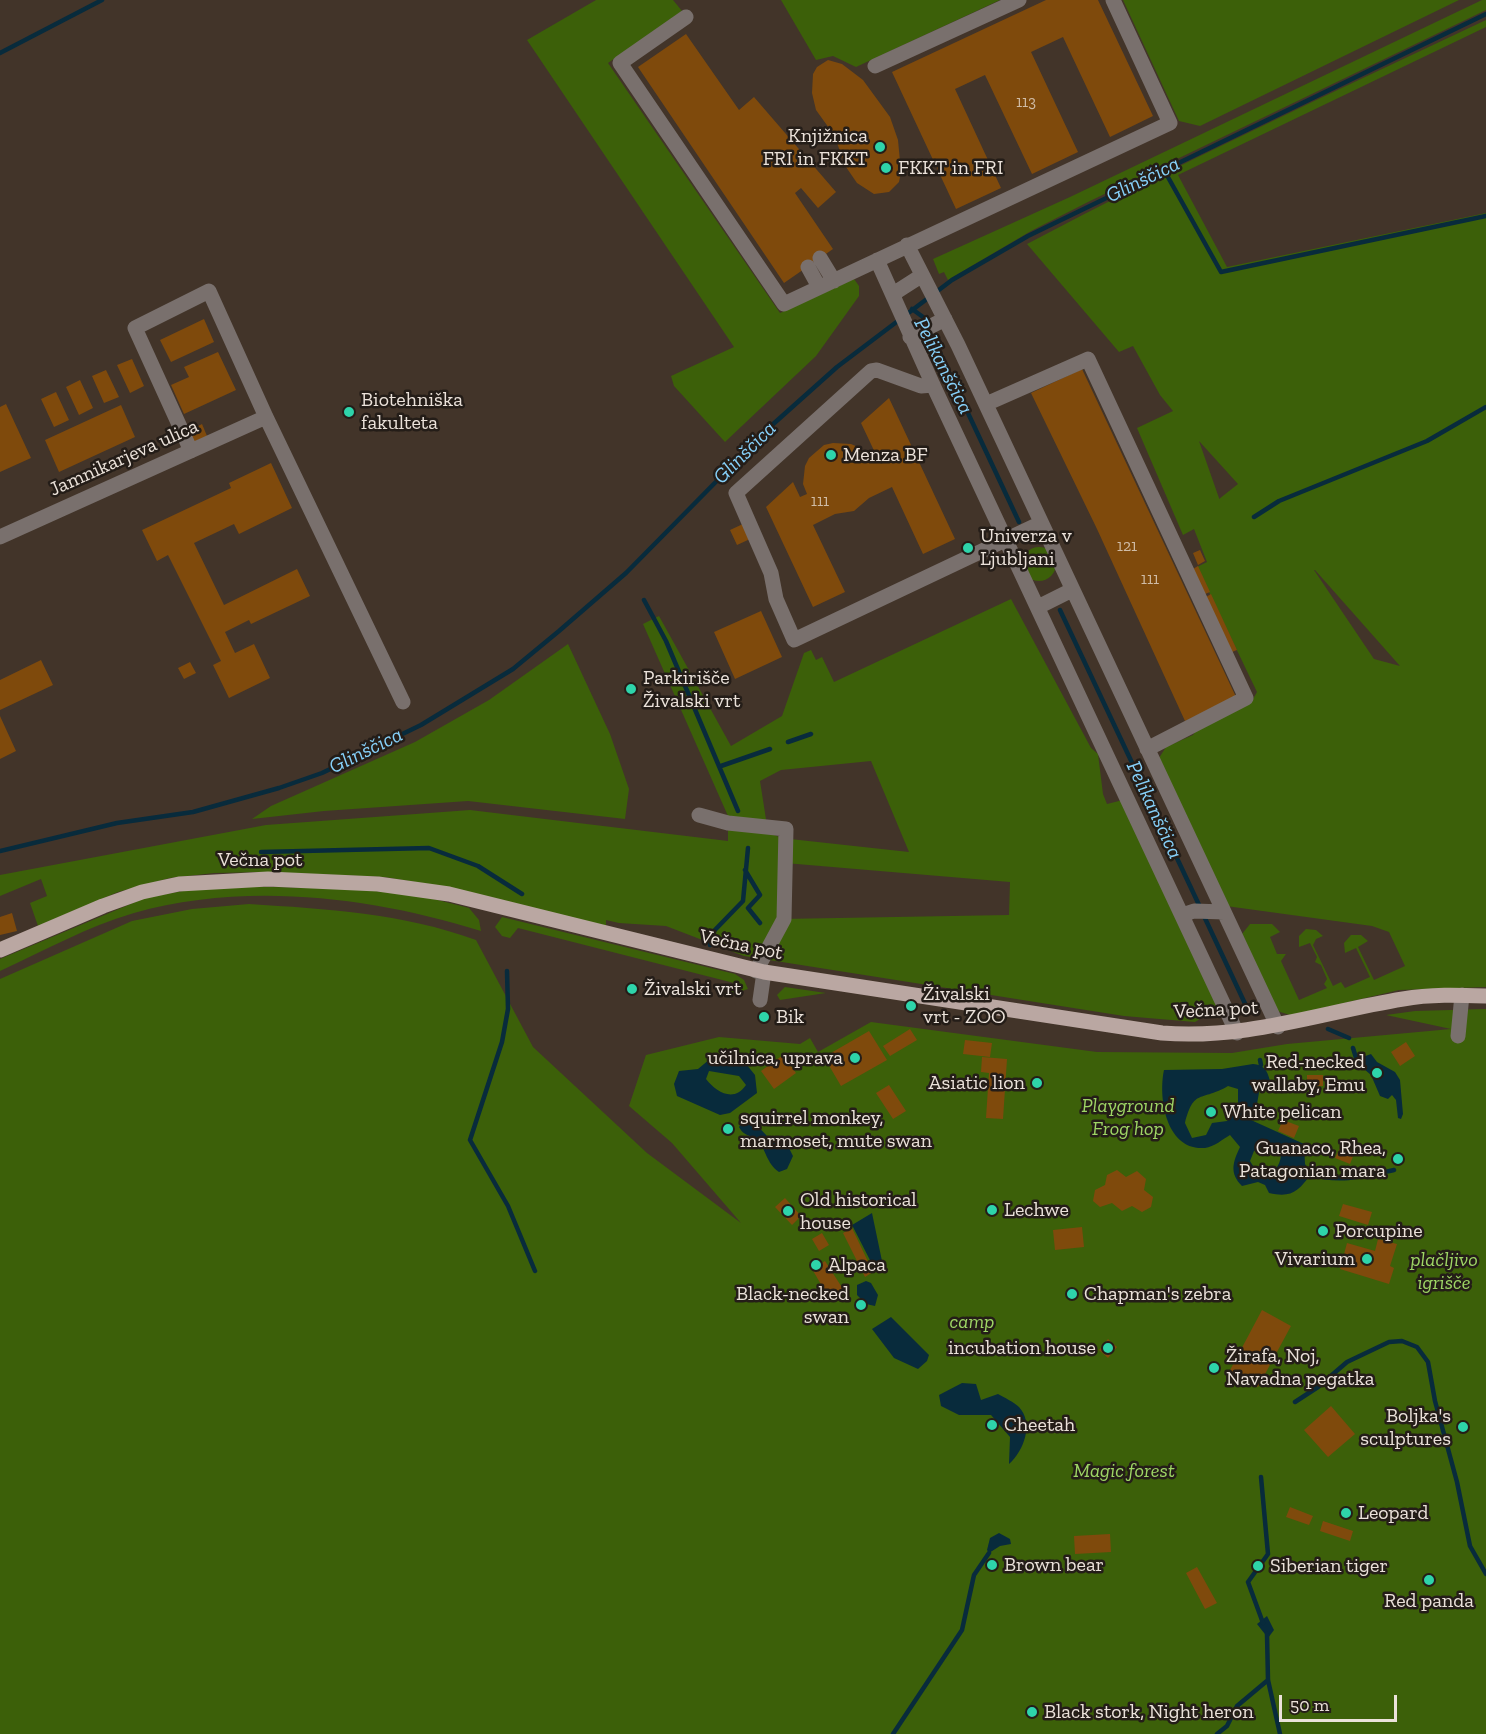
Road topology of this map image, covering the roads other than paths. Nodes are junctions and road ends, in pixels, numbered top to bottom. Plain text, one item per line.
1 (1019, 0) edge
2 (1113, 0) edge
3 (686, 17) dead end
4 (875, 66) dead end
5 (907, 245) junction
6 (877, 260) junction
7 (919, 271) junction
8 (834, 281) junction
9 (819, 287) junction
10 (893, 294) junction
11 (945, 319) junction
12 (910, 337) junction
13 (933, 385) junction
14 (986, 404) junction
15 (266, 417) junction
16 (191, 451) junction
17 (1041, 523) junction
18 (0, 537) edge
19 (1006, 540) junction
20 (1072, 590) junction
21 (1038, 607) junction
22 (403, 702) dead end
23 (1147, 749) junction
24 (699, 815) dead end
25 (1222, 912) junction
26 (1188, 913) junction
27 (0, 950) edge
28 (760, 972) junction
29 (1462, 995) junction
30 (1486, 996) edge
31 (760, 1000) dead end
32 (1278, 1027) junction
33 (1237, 1033) junction
34 (1458, 1036) dead end

1 - 4 street
2 - 5 street
3 - 9 street
5 - 6 street
5 - 7 street
6 - 8 street
6 - 10 street
7 - 10 street
7 - 11 street
8 - 9 street
8 - 9 street
10 - 12 street
11 - 12 street
11 - 14 street
12 - 13 street
13 - 19 street
13 - 19 street
14 - 17 street
14 - 23 street
15 - 16 street, Jamnikarjeva ulica
15 - 16 street
15 - 22 street
16 - 18 street, Jamnikarjeva ulica
17 - 19 street
17 - 20 street
19 - 21 street
20 - 21 street
20 - 23 street
21 - 26 street
23 - 25 street
24 - 28 street
25 - 26 street
25 - 32 street
26 - 33 street
27 - 28 main road, Večna pot
28 - 31 street
28 - 33 main road, Večna pot
29 - 30 main road, Večna pot
29 - 32 main road, Večna pot
29 - 34 street
32 - 33 main road, Večna pot

